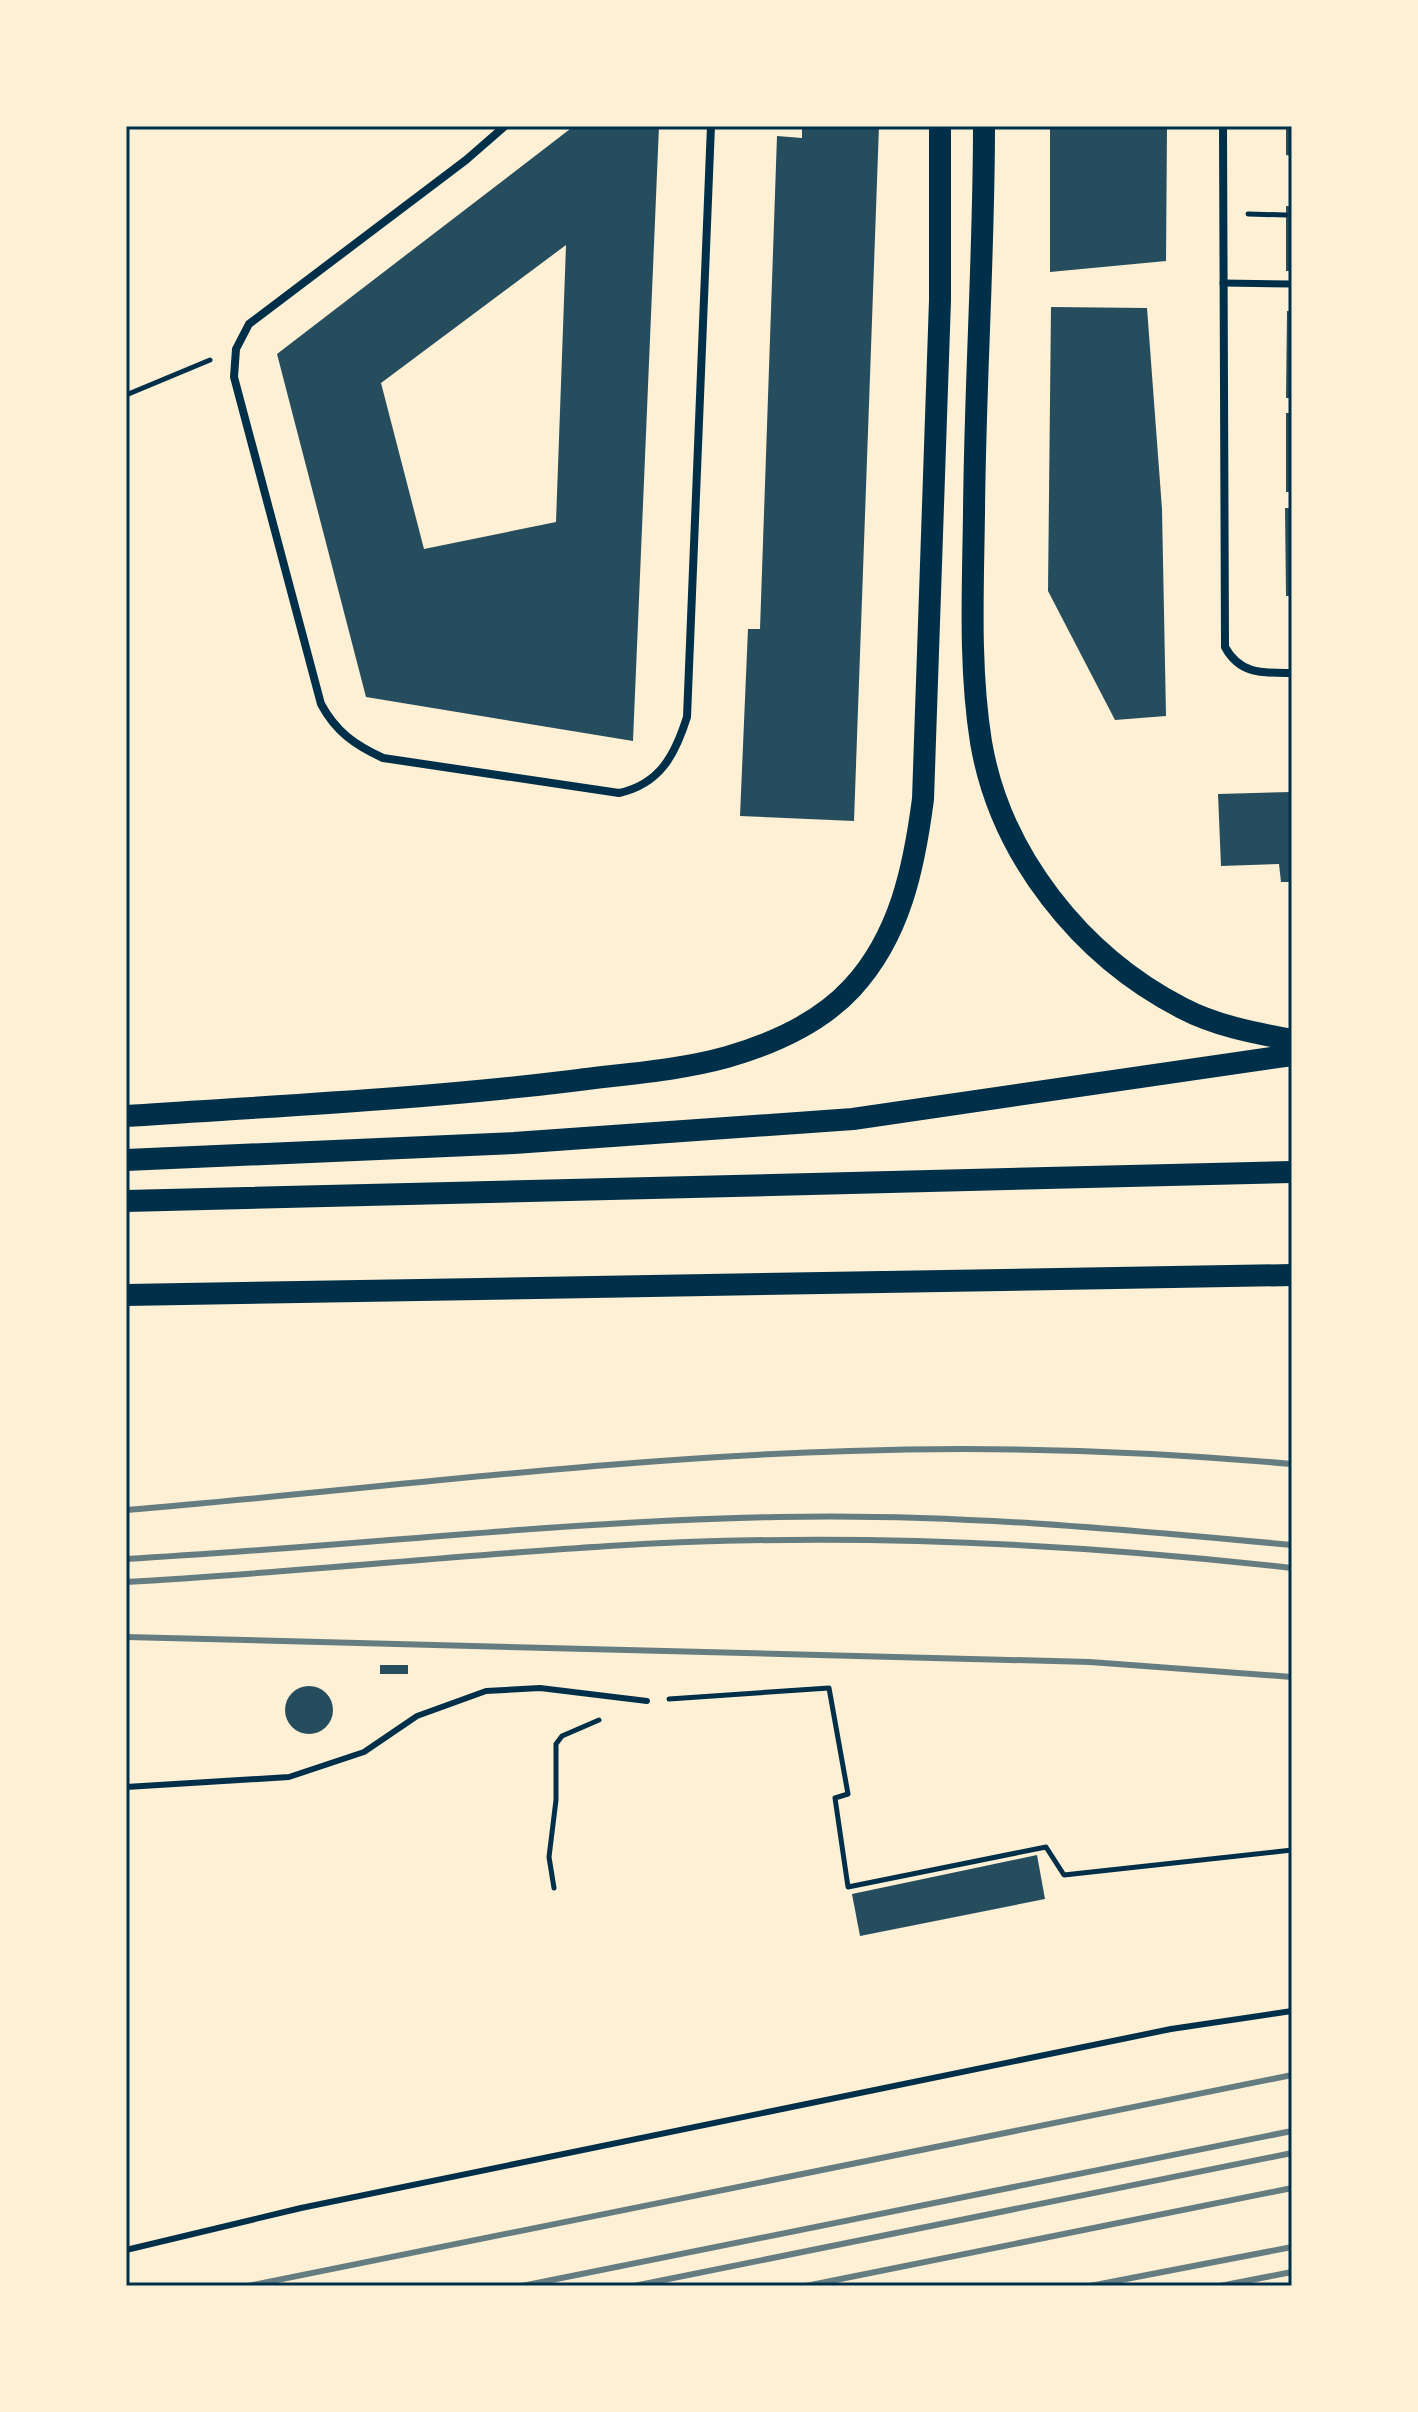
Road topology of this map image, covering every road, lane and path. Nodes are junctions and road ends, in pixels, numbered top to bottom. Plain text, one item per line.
1 (505, 126) edge
2 (711, 126) edge
3 (940, 126) edge
4 (984, 126) edge
5 (1223, 126) edge
6 (1223, 214) junction
7 (1286, 215) dead end
8 (1223, 283) junction
9 (1292, 284) edge
10 (236, 349) junction
11 (126, 395) edge
12 (1292, 673) edge
13 (1292, 1042) edge
14 (1292, 1055) edge
15 (1184, 1068) junction
16 (126, 1116) edge
17 (126, 1160) edge
18 (1292, 1172) edge
19 (126, 1201) edge
20 (1292, 1275) edge
21 (126, 1295) edge
22 (647, 1701) junction
23 (126, 1787) edge
24 (1292, 1850) edge
25 (554, 1888) dead end
26 (1292, 2011) edge
27 (126, 2250) edge

1 - 10 street
2 - 10 street
3 - 16 highway
4 - 13 highway
5 - 6 street
6 - 7 path
6 - 8 street
8 - 9 street
8 - 12 street
10 - 11 path
13 - 15 highway
14 - 15 highway
15 - 17 highway
18 - 19 highway
20 - 21 highway
22 - 23 lane
22 - 24 path
22 - 25 path
26 - 27 lane

